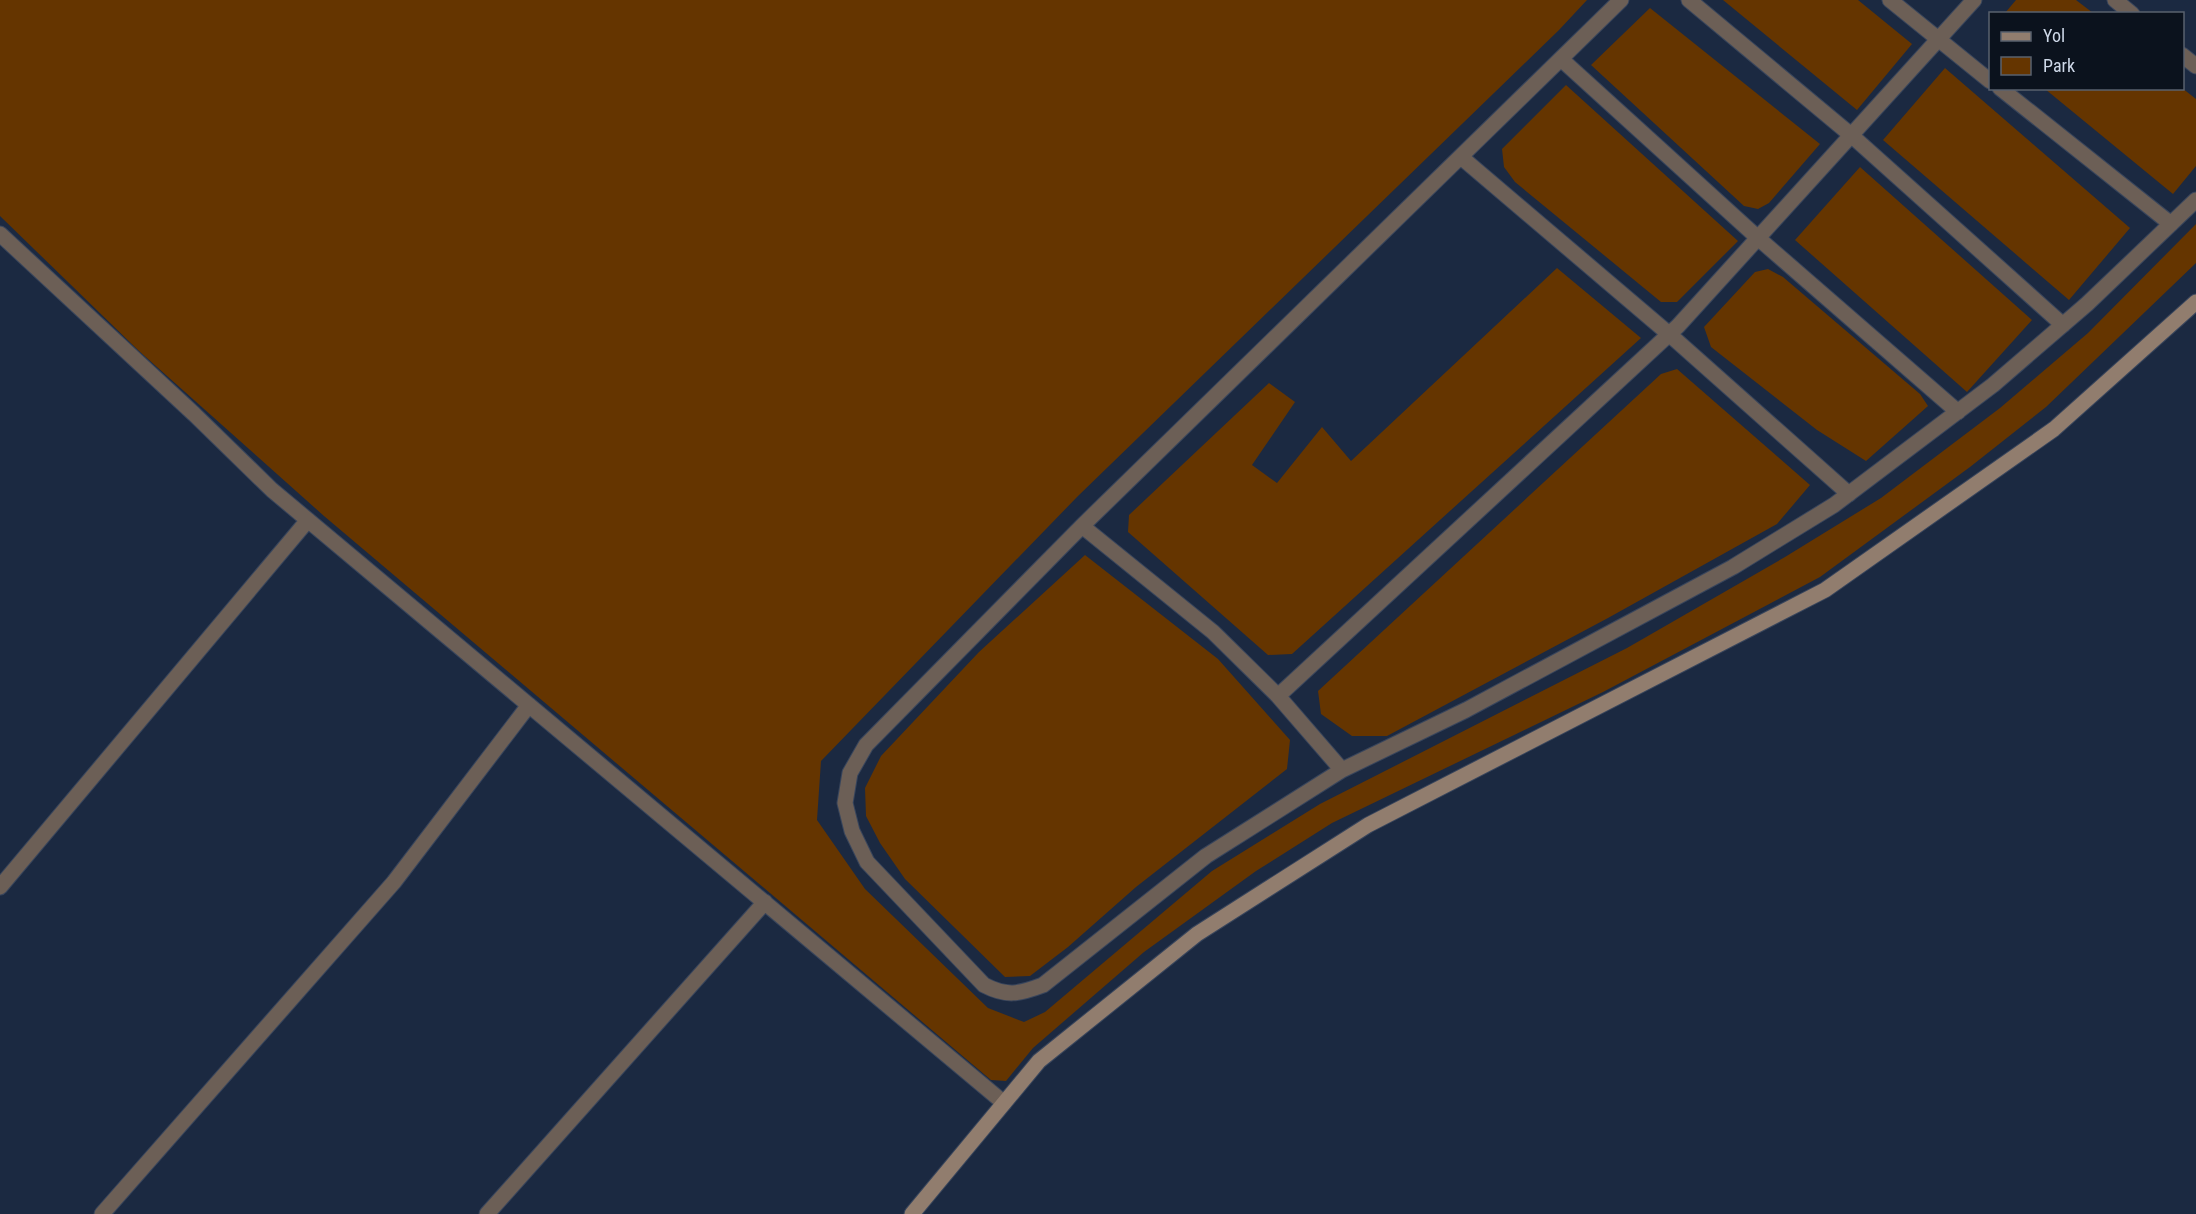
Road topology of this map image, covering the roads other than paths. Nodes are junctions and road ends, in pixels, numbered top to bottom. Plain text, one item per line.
1 (1621, 0) edge
2 (1689, 0) edge
3 (1890, 0) edge
4 (1974, 0) edge
5 (2115, 0) edge
6 (2130, 12) edge
7 (1938, 39) junction
8 (2184, 57) edge
9 (1561, 59) junction
10 (2196, 66) edge
11 (1989, 80) edge
12 (2002, 90) edge
13 (1851, 135) junction
14 (1461, 157) junction
15 (2196, 200) edge
16 (2170, 224) junction
17 (0, 234) edge
18 (1758, 238) junction
19 (2196, 302) edge
20 (2063, 325) junction
21 (1669, 334) junction
22 (1958, 412) junction
23 (1849, 494) junction
24 (308, 520) junction
25 (1082, 526) junction
26 (1278, 696) junction
27 (529, 705) junction
28 (1342, 770) junction
29 (0, 887) edge
30 (765, 902) junction
31 (1004, 1103) junction
32 (102, 1214) edge
33 (487, 1214) edge
34 (912, 1214) edge

1 - 9 street
2 - 13 street
3 - 7 street
4 - 7 street
5 - 6 street
7 - 11 street
7 - 13 street
8 - 10 street
9 - 14 street
9 - 18 street
12 - 16 street
13 - 18 street
13 - 20 street
14 - 21 street
14 - 25 street
15 - 16 street
16 - 20 street
17 - 24 street
18 - 21 street
18 - 22 street
19 - 31 street
20 - 22 street
21 - 23 street
21 - 26 street
22 - 23 street
23 - 28 street
24 - 27 street
24 - 29 street
25 - 26 street
25 - 28 street
26 - 28 street
27 - 30 street
27 - 32 street
30 - 31 street
30 - 33 street
31 - 34 street

